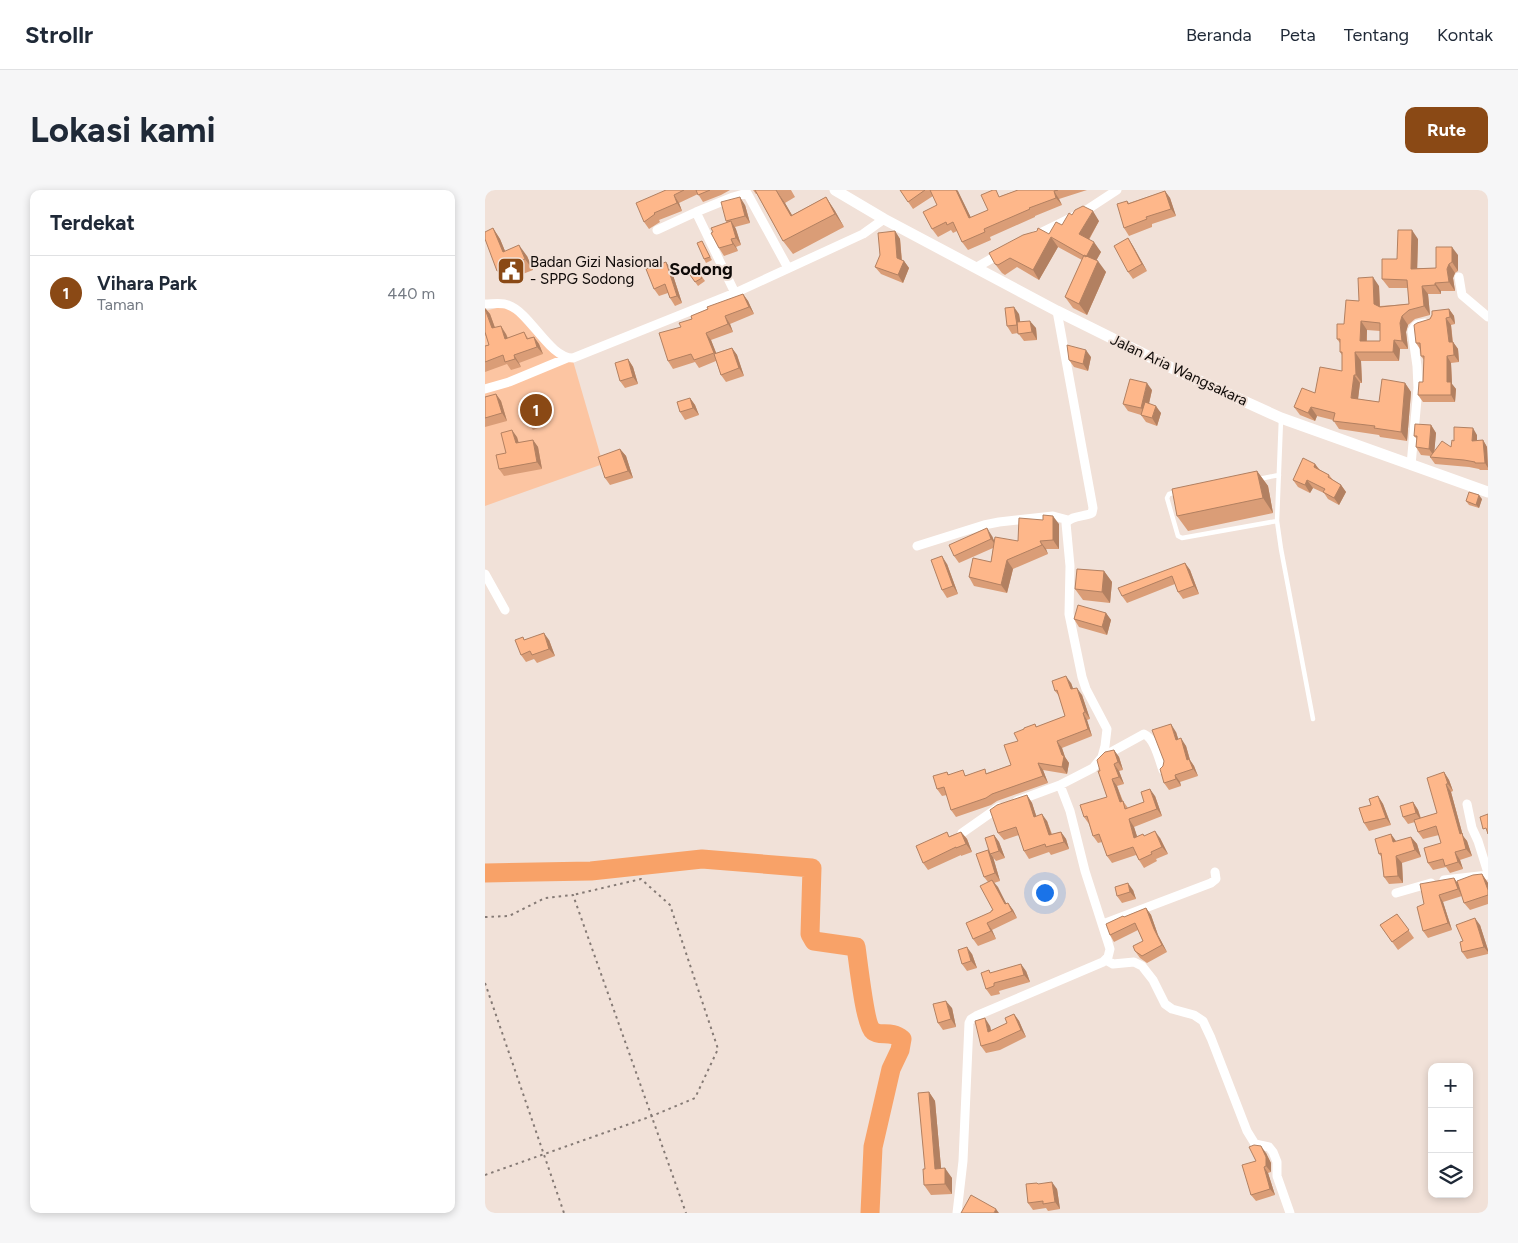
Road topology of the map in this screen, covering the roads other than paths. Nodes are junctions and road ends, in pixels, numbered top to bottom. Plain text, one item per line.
1 (835, 190) edge
2 (1117, 190) edge
3 (695, 212) junction
4 (884, 219) junction
5 (657, 230) dead end
6 (1025, 240) edge
7 (1008, 249) edge
8 (977, 267) junction
9 (788, 268) junction
10 (1459, 277) dead end
11 (735, 293) junction
12 (485, 304) edge
13 (1057, 312) junction
14 (1488, 318) edge
15 (1431, 322) edge
16 (567, 358) junction
17 (485, 389) edge
18 (1281, 418) junction
19 (1411, 465) junction
20 (1279, 475) junction
21 (1251, 480) edge
22 (1183, 491) edge
23 (1488, 492) edge
24 (1069, 520) junction
25 (1277, 521) junction
26 (917, 546) dead end
27 (485, 574) edge
28 (505, 610) dead end
29 (1313, 719) dead end
30 (1101, 757) junction
31 (1163, 770) edge
32 (1060, 785) junction
33 (1467, 804) dead end
34 (962, 833) edge
35 (1215, 872) dead end
36 (1488, 874) edge
37 (1396, 893) dead end
38 (1103, 924) junction
39 (1106, 960) junction
40 (957, 1213) edge
41 (1290, 1213) edge

1 - 4 street, Jalan Aria Wangsakara
2 - 6 street
3 - 5 street
3 - 9 street
3 - 11 street
4 - 8 street, Jalan Aria Wangsakara
4 - 9 street
7 - 8 street
8 - 13 street, Jalan Aria Wangsakara
9 - 11 street
10 - 14 street
11 - 16 street
12 - 16 street
13 - 18 street, Jalan Aria Wangsakara
13 - 24 street
15 - 19 street
16 - 17 street
18 - 19 street, Jalan Aria Wangsakara
18 - 20 lane
19 - 23 street, Jalan Aria Wangsakara
20 - 21 lane
20 - 25 lane
22 - 25 lane
24 - 26 street
24 - 30 street
25 - 29 lane
27 - 28 street
30 - 31 street
30 - 32 street
32 - 34 street
32 - 38 street
33 - 36 street
35 - 38 street
36 - 37 street
38 - 39 street
39 - 40 street
39 - 41 street

